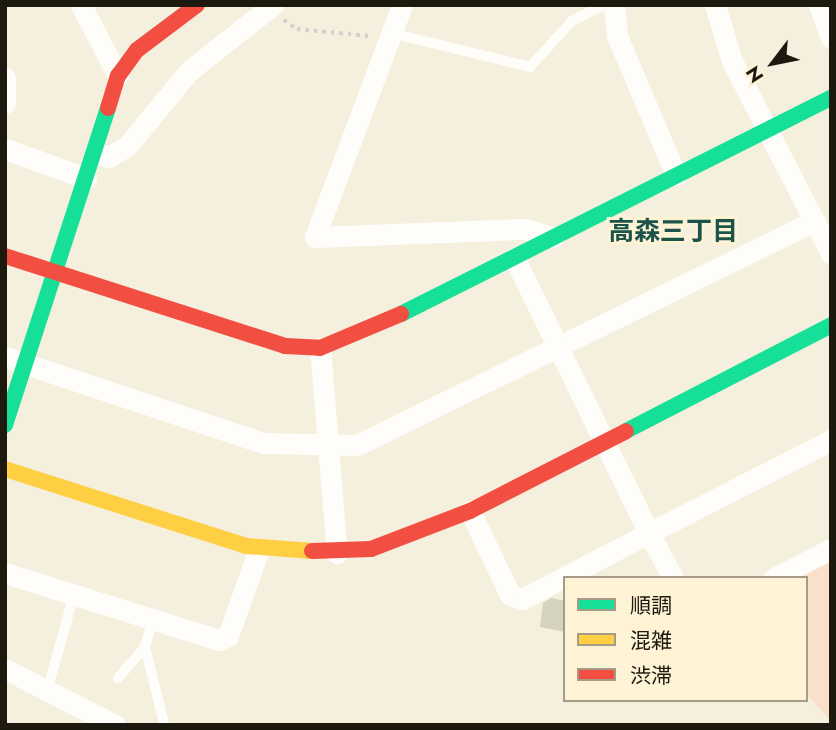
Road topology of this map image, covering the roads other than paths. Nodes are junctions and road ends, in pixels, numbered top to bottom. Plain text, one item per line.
1 (81, 5) edge
2 (402, 5) edge
3 (603, 5) edge
4 (614, 5) edge
5 (715, 5) edge
6 (819, 5) edge
7 (195, 6) edge
8 (278, 9) edge
9 (391, 36) junction
10 (831, 38) edge
11 (118, 76) junction
12 (5, 78) edge
13 (831, 98) edge
14 (5, 103) edge
15 (766, 130) junction
16 (5, 149) edge
17 (94, 153) junction
18 (676, 175) junction
19 (86, 178) junction
20 (814, 221) junction
21 (553, 237) junction
22 (831, 254) edge
23 (5, 256) edge
24 (514, 258) junction
25 (58, 273) junction
26 (831, 325) edge
27 (320, 348) junction
28 (559, 350) junction
29 (5, 356) edge
30 (28, 364) junction
31 (5, 425) edge
32 (831, 440) edge
33 (604, 442) junction
34 (327, 449) junction
35 (5, 469) edge
36 (470, 511) junction
37 (649, 533) junction
38 (259, 549) junction
39 (831, 549) edge
40 (337, 554) junction
41 (5, 573) edge
42 (566, 576) edge
43 (672, 576) edge
44 (778, 576) edge
45 (563, 578) edge
46 (74, 594) junction
47 (153, 619) junction
48 (145, 647) junction
49 (5, 669) edge
50 (118, 678) dead end
51 (48, 688) junction
52 (164, 723) edge
53 (115, 725) edge

1 - 11 street
2 - 9 street
3 - 9 lane
4 - 18 street
5 - 15 street
6 - 10 street
7 - 11 street
8 - 17 street
9 - 21 street
11 - 17 street
12 - 14 street
13 - 15 street
15 - 18 street
15 - 20 street
16 - 19 street
17 - 19 street
18 - 21 street
19 - 25 street
20 - 22 street
20 - 28 street
21 - 24 street
23 - 25 street
24 - 27 street
24 - 28 street
25 - 27 street
25 - 30 street
26 - 33 street
27 - 34 street
28 - 33 street
28 - 34 street
29 - 30 street
30 - 31 street
30 - 34 street
32 - 37 street
33 - 36 street
33 - 37 street
34 - 40 street
35 - 38 street
36 - 40 street
36 - 45 street
37 - 42 street
37 - 43 street
38 - 40 street
38 - 47 street
39 - 44 street
41 - 46 street
46 - 47 street
46 - 51 lane
47 - 48 lane
48 - 50 lane
48 - 52 lane
49 - 51 street
51 - 53 street

